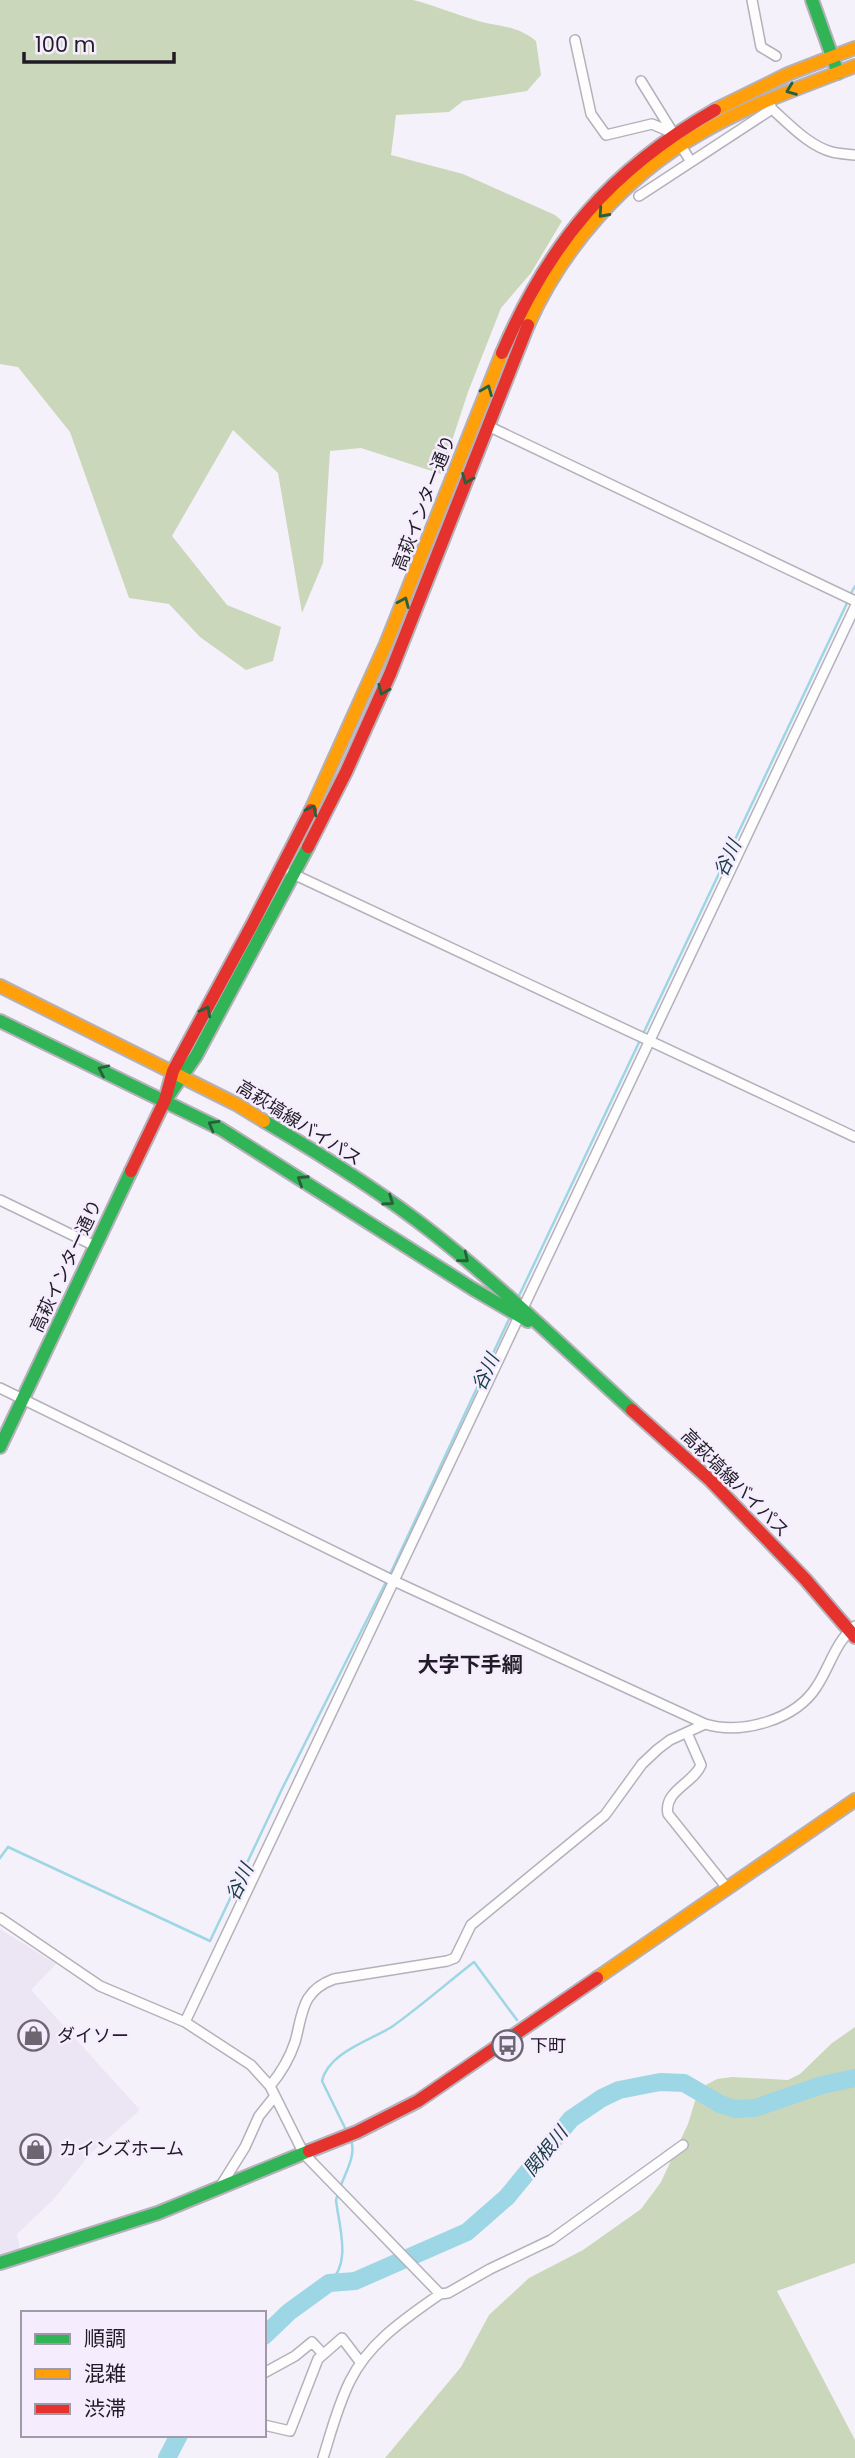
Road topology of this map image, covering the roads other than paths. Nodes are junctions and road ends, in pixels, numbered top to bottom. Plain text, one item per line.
1 (752, 0) edge
2 (812, 0) edge
3 (575, 40) dead end
4 (855, 47) edge
5 (776, 56) dead end
6 (832, 56) junction
7 (855, 66) edge
8 (838, 73) junction
9 (641, 81) dead end
10 (770, 104) junction
11 (677, 139) junction
12 (855, 155) edge
13 (691, 162) junction
14 (639, 196) dead end
15 (488, 426) junction
16 (855, 601) edge
17 (855, 607) edge
18 (288, 872) junction
19 (0, 986) edge
20 (0, 1021) edge
21 (648, 1041) junction
22 (179, 1074) junction
23 (165, 1100) junction
24 (855, 1137) edge
25 (0, 1200) edge
26 (95, 1246) junction
27 (521, 1311) junction
28 (0, 1388) edge
29 (23, 1399) junction
30 (0, 1447) edge
31 (394, 1581) junction
32 (853, 1631) edge
33 (705, 1724) junction
34 (687, 1733) junction
35 (855, 1800) edge
36 (727, 1888) junction
37 (0, 1918) edge
38 (185, 2022) junction
39 (270, 2085) junction
40 (275, 2096) junction
41 (683, 2146) dead end
42 (304, 2154) junction
43 (220, 2188) junction
44 (0, 2263) edge
45 (440, 2294) junction
46 (323, 2354) junction
47 (361, 2362) junction
48 (266, 2372) edge
49 (266, 2425) edge
50 (323, 2458) edge

1 - 5 street
2 - 6 main road
3 - 11 street
4 - 6 main road, 高萩インター通り
6 - 8 main road
6 - 11 main road, 高萩インター通り
7 - 8 main road, 高萩インター通り
8 -> 10 main road, 高萩インター通り
9 - 11 street
10 - 11 main road, 高萩インター通り
10 - 12 street
10 - 13 street
11 - 13 street
11 -> 15 main road, 高萩インター通り
18 -> 11 main road, 高萩インター通り
13 - 14 street
15 - 16 street
15 -> 18 main road, 高萩インター通り
17 - 21 street
18 - 21 street
18 - 22 main road, 高萩インター通り
19 - 22 main road, 高萩塙線バイパス
23 -> 20 main road, 高萩塙線バイパス
21 - 24 street
21 - 27 street
22 - 23 main road, 高萩インター通り
22 -> 27 main road, 高萩塙線バイパス
23 - 26 main road, 高萩インター通り
27 -> 23 main road, 高萩塙線バイパス
25 - 26 street
26 - 29 main road, 高萩インター通り
27 - 31 street
27 - 32 main road, 高萩塙線バイパス
28 - 29 street
29 - 30 main road, 高萩インター通り
29 - 31 street
31 - 33 street
31 - 38 street
32 - 33 street
33 - 34 street
34 - 36 street
34 - 39 street
35 - 36 main road
36 - 42 main road
37 - 38 street
38 - 39 street
39 - 40 street
40 - 42 street
40 - 43 street
41 - 45 street
42 - 43 main road
42 - 45 street
43 - 44 main road
45 - 47 street
46 - 47 street
46 - 48 street
46 - 49 street
47 - 50 street

